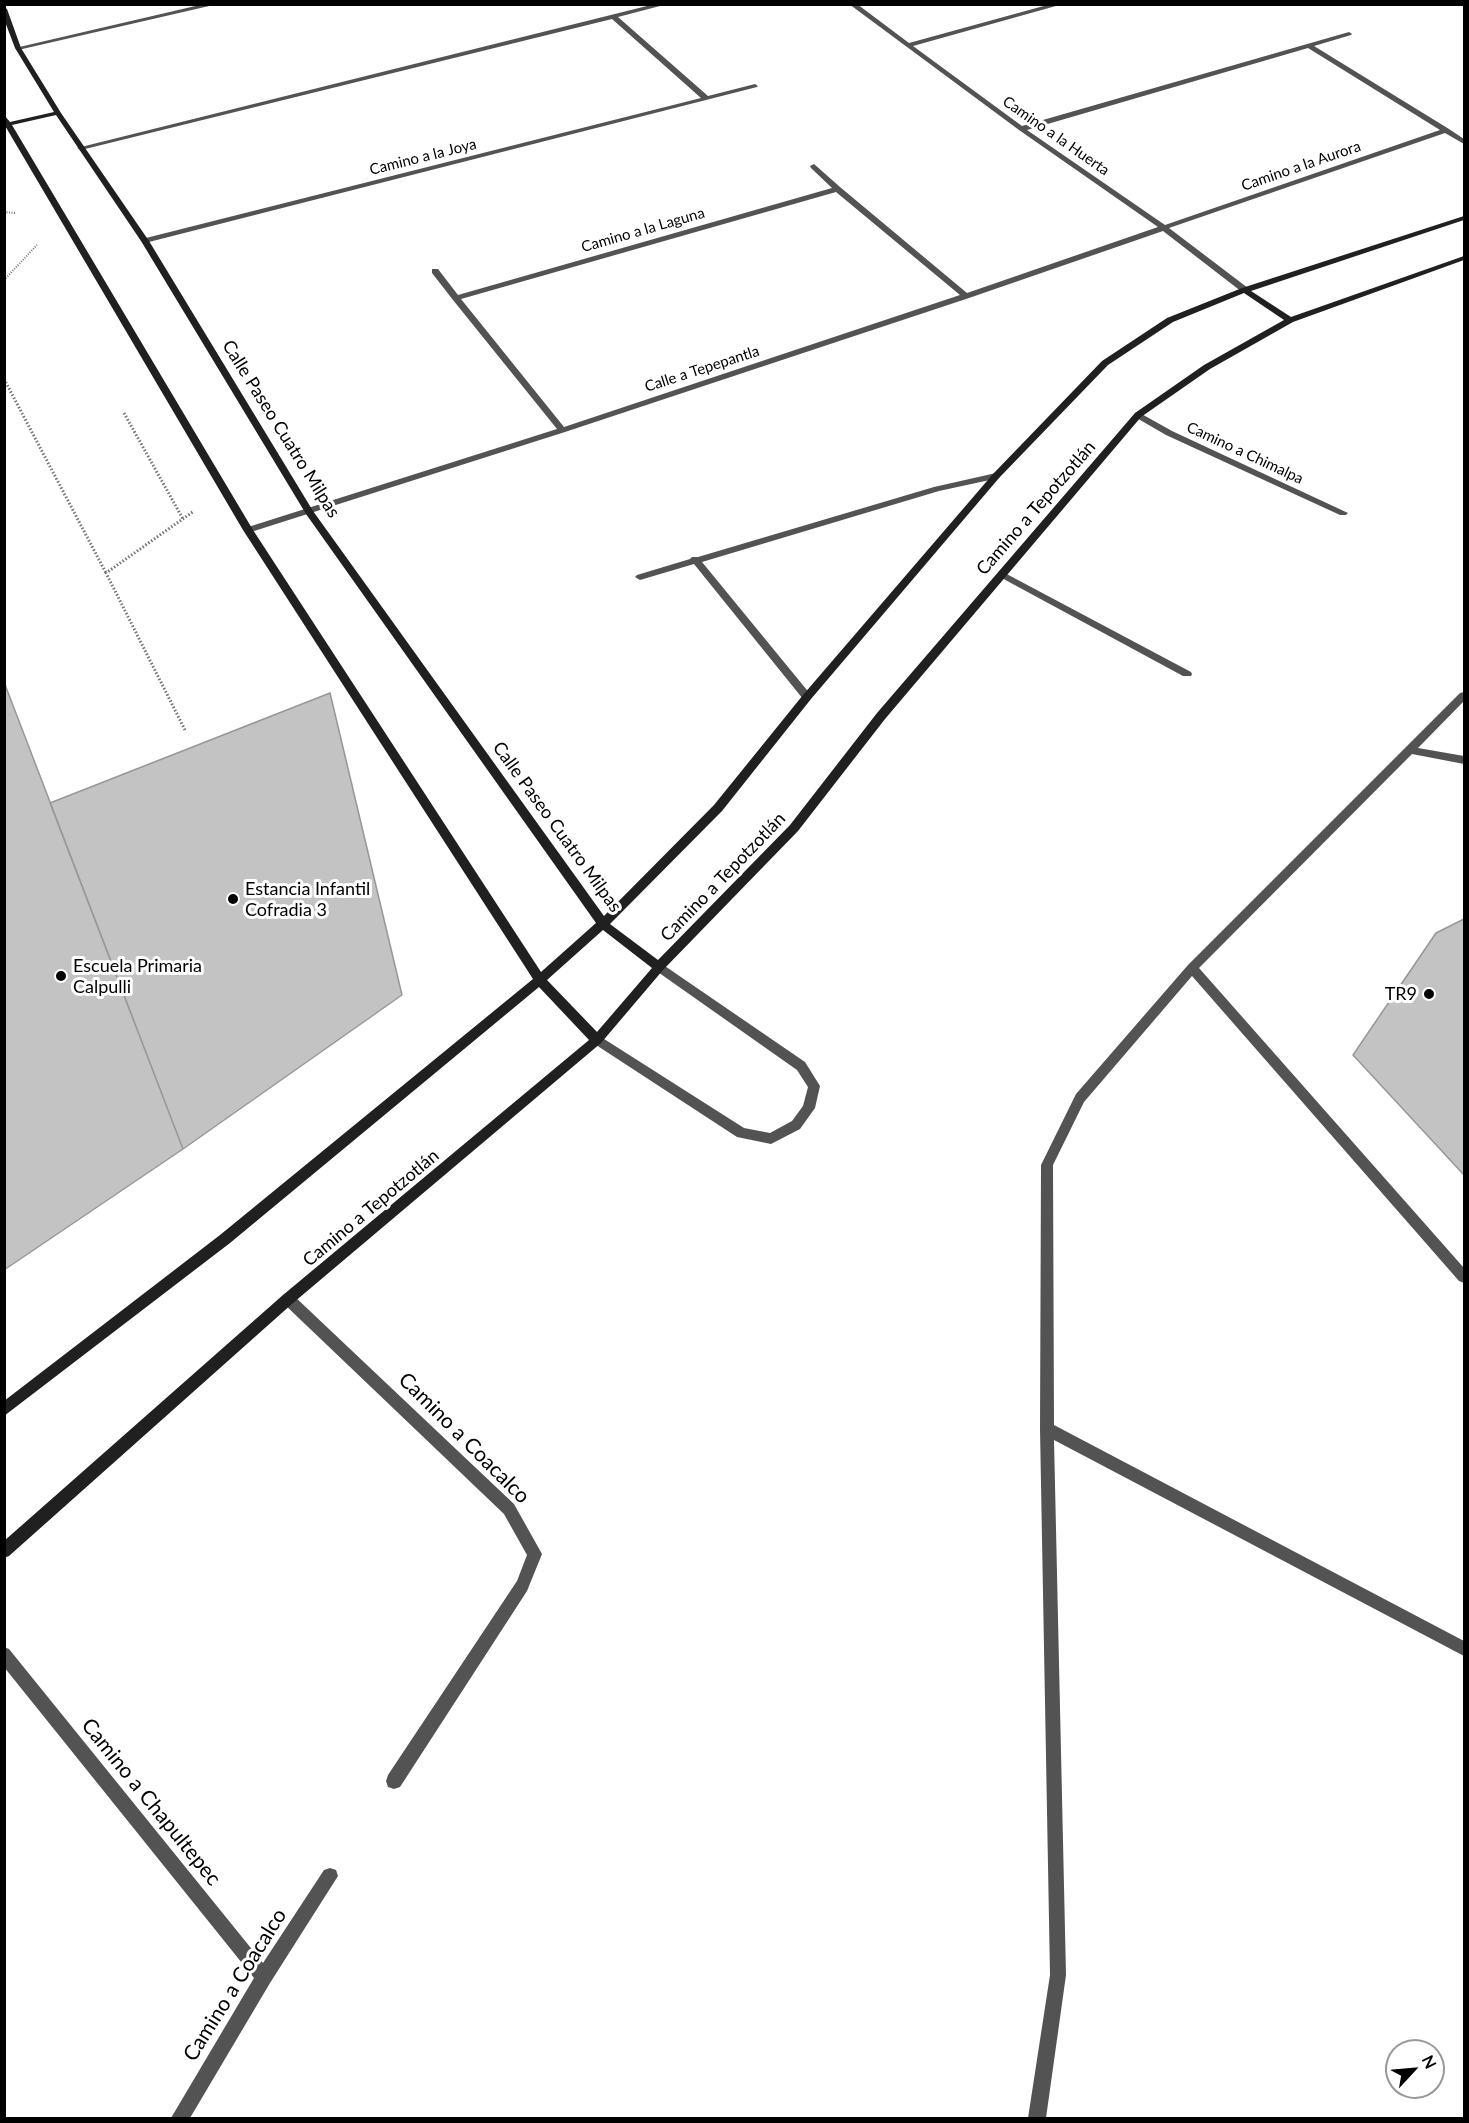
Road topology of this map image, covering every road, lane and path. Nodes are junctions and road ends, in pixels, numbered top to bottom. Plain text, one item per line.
1 (215, 4) edge
2 (852, 4) edge
3 (1060, 4) edge
4 (657, 6) edge
5 (4, 9) edge
6 (614, 16) junction
7 (1349, 34) dead end
8 (909, 45) junction
9 (1308, 45) junction
10 (18, 48) junction
11 (755, 86) dead end
12 (706, 99) junction
13 (58, 113) junction
14 (7, 120) edge
15 (1021, 129) junction
16 (1447, 130) junction
17 (1464, 142) edge
18 (81, 148) junction
19 (814, 166) dead end
20 (837, 189) junction
21 (4, 212) edge
22 (21, 215) dead end
23 (1464, 218) edge
24 (1163, 227) junction
25 (37, 239) dead end
26 (145, 241) junction
27 (1464, 258) edge
28 (435, 271) dead end
29 (4, 279) edge
30 (1245, 290) junction
31 (966, 296) junction
32 (456, 298) junction
33 (1290, 320) junction
34 (4, 379) edge
35 (124, 413) dead end
36 (1137, 415) junction
37 (562, 430) junction
38 (996, 476) junction
39 (224, 490) junction
40 (309, 512) junction
41 (1343, 513) dead end
42 (183, 519) junction
43 (248, 530) junction
44 (694, 559) junction
45 (106, 573) junction
46 (1001, 574) junction
47 (640, 577) dead end
48 (1187, 674) dead end
49 (1464, 695) edge
50 (807, 697) junction
51 (185, 730) dead end
52 (1410, 750) junction
53 (1464, 760) edge
54 (603, 924) junction
55 (659, 967) junction
56 (1192, 968) junction
57 (540, 980) junction
58 (597, 1040) junction
59 (1464, 1277) edge
60 (288, 1299) junction
61 (4, 1410) edge
62 (1047, 1429) junction
63 (4, 1551) edge
64 (1464, 1649) edge
65 (4, 1654) edge
66 (394, 1781) dead end
67 (330, 1876) dead end
68 (264, 1977) junction
69 (180, 2118) edge
70 (1037, 2118) edge

1 - 10 street
2 - 8 street, Camino a la Huerta
3 - 8 street
4 - 6 street
5 - 10 main road, Calle Paseo Cuatro Milpas
6 - 12 street
6 - 18 street
7 - 9 street
8 - 15 street, Camino a la Huerta
9 - 15 street
9 - 16 street
10 - 13 main road, Calle Paseo Cuatro Milpas
11 - 12 street, Camino a la Joya
12 - 26 street, Camino a la Joya
13 - 14 main road
13 - 18 main road, Calle Paseo Cuatro Milpas
14 - 39 main road, Calle Paseo Cuatro Milpas
15 - 24 street, Camino a la Huerta
16 - 17 street
16 - 24 street, Camino a la Aurora
18 - 26 main road, Calle Paseo Cuatro Milpas
19 - 20 street
20 - 31 street
20 - 32 street, Camino a la Laguna
21 - 22 path
23 - 30 main road
24 - 30 street, Camino a la Huerta
24 - 31 street, Calle a Tepepantla
25 - 29 path
26 - 40 main road, Calle Paseo Cuatro Milpas
27 - 33 main road, Camino a Tepotzotlán
28 - 32 street
30 - 33 main road
30 - 38 main road
31 - 37 street, Calle a Tepepantla
32 - 37 street
33 - 36 main road, Camino a Tepotzotlán
34 - 45 path
35 - 42 path
36 - 41 street, Camino a Chimalpa
36 - 46 main road, Camino a Tepotzotlán
37 - 40 street, Calle a Tepepantla
38 - 44 street
38 - 50 main road
39 - 42 path
39 - 43 main road, Calle Paseo Cuatro Milpas
40 - 43 street, Calle a Tepepantla
40 - 54 main road, Calle Paseo Cuatro Milpas
42 - 45 path
43 - 57 main road, Calle Paseo Cuatro Milpas
44 - 47 street
44 - 50 street
45 - 51 path
46 - 48 street
46 - 55 main road, Camino a Tepotzotlán
49 - 52 street
50 - 54 main road
52 - 53 street
52 - 56 street
54 - 55 main road, Calle Paseo Cuatro Milpas
54 - 57 main road
55 - 58 main road, Camino a Tepotzotlán
55 - 58 street, Calle Paseo Cuatro Milpas
56 - 59 street
56 - 62 street
57 - 58 main road, Calle Paseo Cuatro Milpas
57 - 61 main road
58 - 60 main road, Camino a Tepotzotlán
60 - 63 main road, Camino a Tepotzotlán
60 - 66 street, Camino a Coacalco
62 - 64 street
62 - 70 street
65 - 68 street, Camino a Chapultepec
67 - 68 street, Camino a Coacalco
68 - 69 street, Camino a Coacalco

